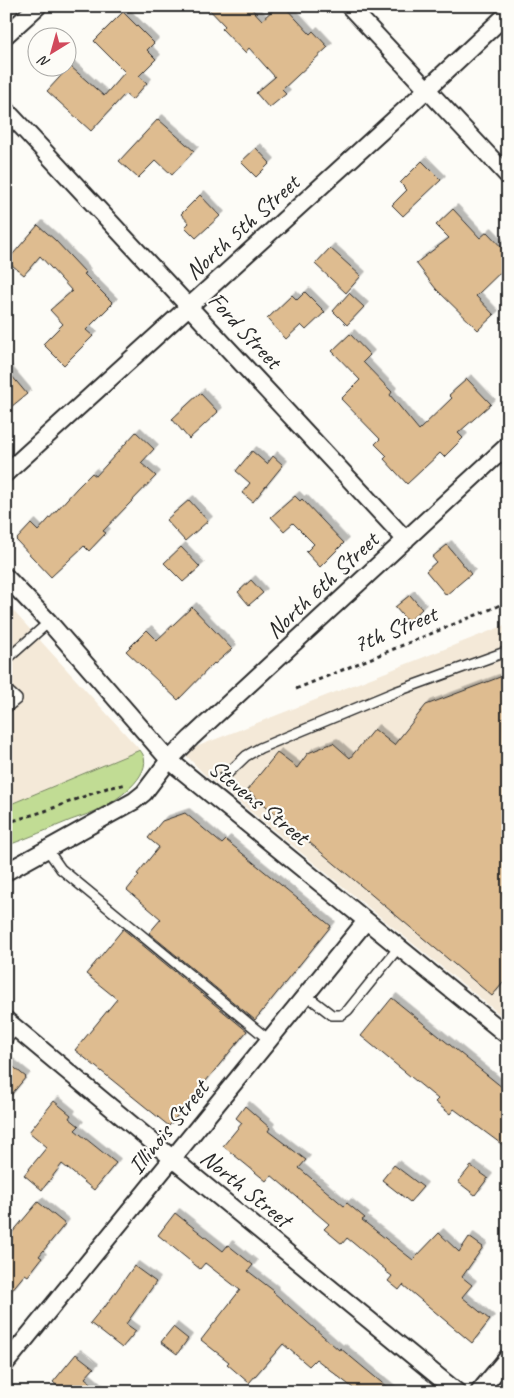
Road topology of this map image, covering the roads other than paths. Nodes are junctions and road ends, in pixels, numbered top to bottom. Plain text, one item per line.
1 (38, 6) edge
2 (349, 6) edge
3 (508, 13) edge
4 (6, 35) edge
5 (428, 90) junction
6 (6, 110) edge
7 (508, 176) edge
8 (190, 306) junction
9 (508, 445) edge
10 (6, 473) edge
11 (406, 540) junction
12 (6, 578) edge
13 (49, 622) junction
14 (508, 651) edge
15 (6, 660) edge
16 (6, 689) edge
17 (6, 708) edge
18 (169, 760) junction
19 (224, 777) dead end
20 (46, 849) junction
21 (6, 872) edge
22 (366, 921) junction
23 (399, 947) junction
24 (306, 995) junction
25 (10, 1030) edge
26 (508, 1036) edge
27 (269, 1040) junction
28 (172, 1158) junction
29 (508, 1357) edge
30 (6, 1363) edge
31 (458, 1392) edge
32 (479, 1392) edge

1 - 4 street
2 - 5 street
3 - 5 street, North 5th Street
5 - 7 street
5 - 8 street, North 5th Street
6 - 8 street, Ford Street
8 - 10 street, North 5th Street
8 - 11 street, Ford Street
9 - 11 street, North 6th Street
11 - 18 street, North 6th Street
12 - 13 street, Stevens Street
13 - 15 lane
13 - 18 street, Stevens Street
14 - 19 lane
16 - 17 lane
18 - 20 street, North 6th Street
18 - 22 street, Stevens Street
20 - 21 street, North 6th Street
20 - 27 lane
22 - 23 street, Stevens Street
22 - 24 street, Illinois Street
23 - 24 lane
23 - 26 street, Stevens Street
24 - 27 street, Illinois Street
25 - 28 street, North Street
27 - 28 street, Illinois Street
28 - 30 street, Illinois Street
28 - 31 street, North Street
29 - 32 street

